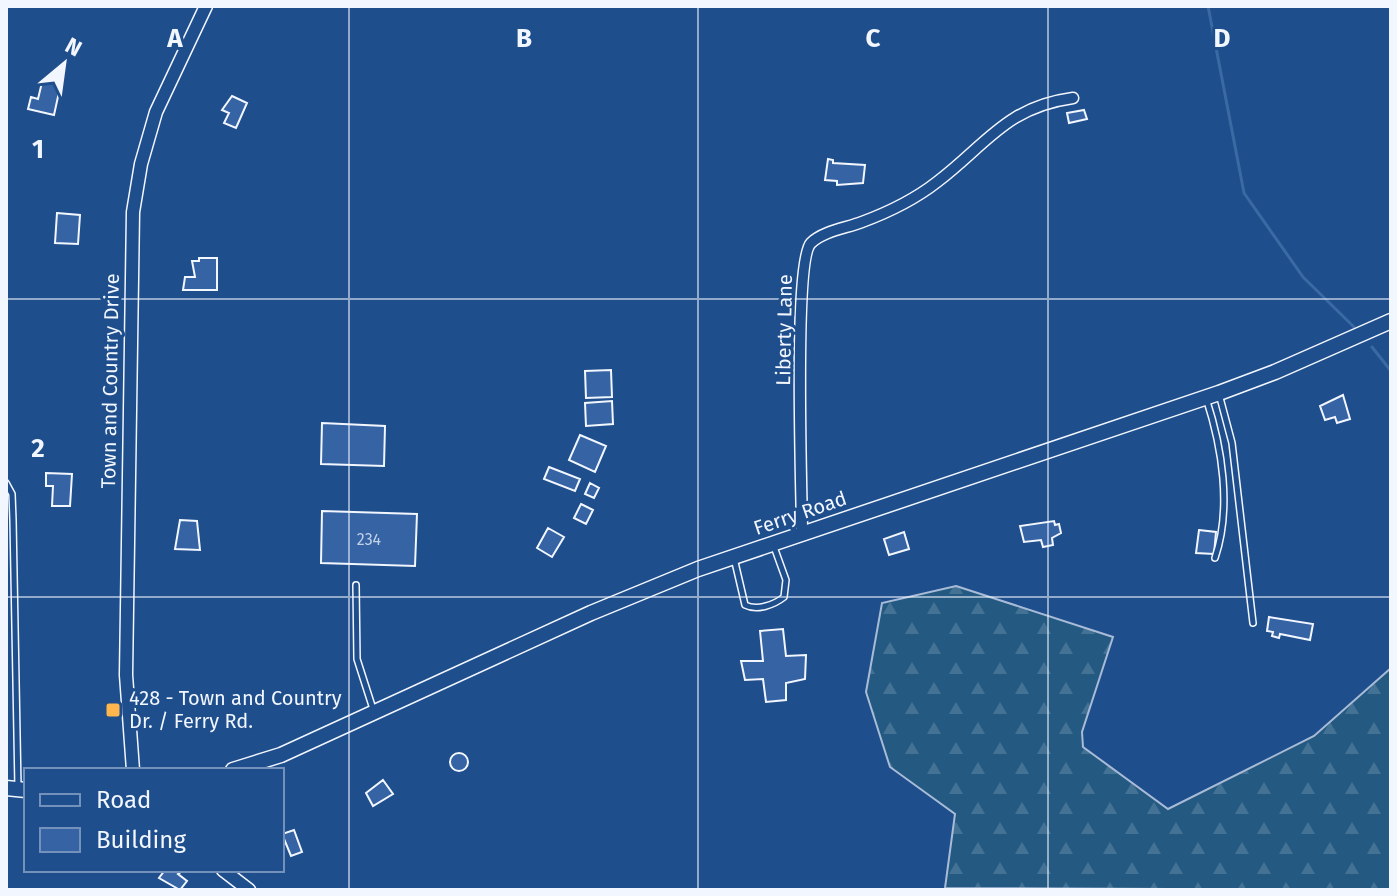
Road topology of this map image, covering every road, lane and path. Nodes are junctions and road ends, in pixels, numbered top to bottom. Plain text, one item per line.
1 (206, 6) edge
2 (1073, 98) dead end
3 (1391, 321) edge
4 (1212, 395) junction
5 (6, 483) edge
6 (802, 533) junction
7 (773, 543) junction
8 (734, 557) junction
9 (1215, 558) dead end
10 (356, 585) dead end
11 (1253, 623) dead end
12 (376, 713) junction
13 (133, 768) edge
14 (239, 768) edge
15 (17, 789) edge
16 (226, 872) edge
17 (249, 890) edge

1 - 13 street, Town and Country Drive
2 - 6 street, Liberty Lane
3 - 4 main road, Ferry Road
4 - 6 main road, Ferry Road
4 - 9 lane
4 - 11 lane
5 - 15 lane
6 - 7 main road, Ferry Road
7 - 8 main road, Ferry Road
7 - 8 lane
8 - 12 main road, Ferry Road
10 - 12 lane
12 - 14 main road, Ferry Road
16 - 17 street

